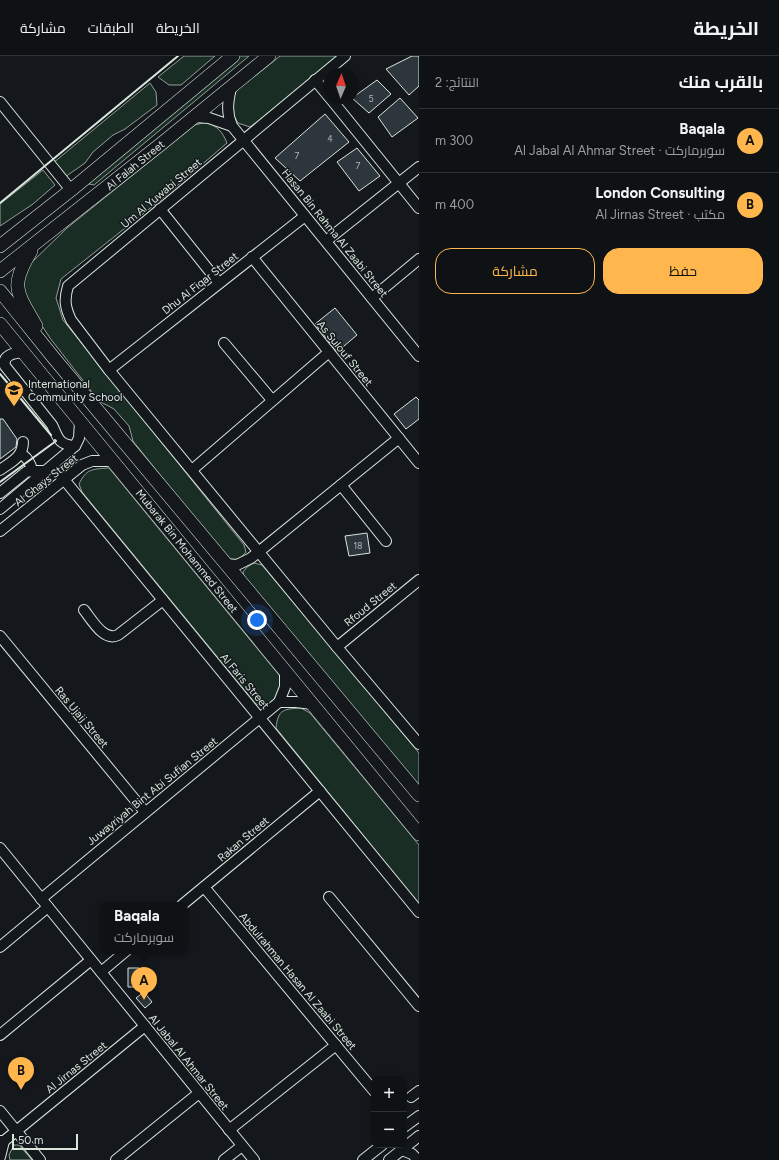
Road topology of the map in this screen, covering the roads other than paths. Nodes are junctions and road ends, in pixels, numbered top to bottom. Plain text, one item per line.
1 (233, 56) edge
2 (269, 56) edge
3 (345, 56) edge
4 (315, 80) junction
5 (231, 88) junction
6 (323, 90) edge
7 (0, 102) edge
8 (334, 104) edge
9 (194, 117) junction
10 (232, 126) junction
11 (244, 140) junction
12 (419, 167) edge
13 (399, 183) junction
14 (71, 190) junction
15 (419, 208) edge
16 (160, 209) junction
17 (305, 216) junction
18 (15, 233) junction
19 (0, 237) edge
20 (326, 241) junction
21 (35, 244) junction
22 (0, 246) edge
23 (252, 257) junction
24 (419, 259) edge
25 (0, 271) edge
26 (219, 283) junction
27 (0, 291) edge
28 (372, 298) junction
29 (0, 324) edge
30 (224, 343) dead end
31 (23, 352) junction
32 (329, 352) junction
33 (419, 356) edge
34 (53, 357) junction
35 (109, 370) junction
36 (272, 400) junction
37 (80, 421) junction
38 (399, 438) junction
39 (23, 442) dead end
40 (75, 446) junction
41 (20, 454) junction
42 (112, 461) junction
43 (419, 463) edge
44 (49, 469) junction
45 (0, 470) edge
46 (192, 470) junction
47 (32, 471) junction
48 (64, 480) junction
49 (341, 485) junction
50 (0, 492) edge
51 (0, 509) edge
52 (0, 531) edge
53 (386, 541) dead end
54 (255, 555) junction
55 (226, 564) junction
56 (419, 580) edge
57 (240, 581) junction
58 (162, 600) junction
59 (84, 610) dead end
60 (0, 636) edge
61 (337, 647) junction
62 (285, 671) junction
63 (279, 702) junction
64 (312, 704) junction
65 (260, 718) junction
66 (415, 732) edge
67 (419, 744) edge
68 (320, 791) junction
69 (419, 796) edge
70 (146, 812) junction
71 (419, 834) edge
72 (0, 848) edge
73 (204, 887) junction
74 (330, 897) dead end
75 (41, 899) junction
76 (186, 902) edge
77 (48, 907) junction
78 (419, 912) edge
79 (0, 947) edge
80 (122, 954) edge
81 (91, 960) junction
82 (100, 972) junction
83 (418, 1002) edge
84 (145, 1026) junction
85 (0, 1035) edge
86 (336, 1045) junction
87 (371, 1086) edge
88 (199, 1093) junction
89 (0, 1111) edge
90 (419, 1116) edge
91 (407, 1125) edge
92 (229, 1130) junction
93 (16, 1131) junction
94 (419, 1136) edge
95 (2, 1141) edge
96 (242, 1146) junction
97 (378, 1148) edge
98 (402, 1150) junction
99 (0, 1157) edge
100 (40, 1160) edge
101 (116, 1160) edge
102 (224, 1160) edge
103 (254, 1160) edge
104 (364, 1160) edge
105 (389, 1160) edge
106 (418, 1160) edge

1 - 14 main road, Al Falah Street
2 - 5 main road, Al Falah Street
3 - 4 street, Um Al Yuwabi Street
4 - 6 street
4 - 11 street, Um Al Yuwabi Street
5 - 9 main road, Al Falah Street
5 - 10 street, Hasan Bin Rahma Al Zaabi Street
7 - 14 street
8 - 13 street
9 - 10 street
9 - 21 main road, Al Falah Street
10 - 11 street, Hasan Bin Rahma Al Zaabi Street
11 - 16 street, Um Al Yuwabi Street
11 - 17 street, Hasan Bin Rahma Al Zaabi Street
12 - 13 street
13 - 15 street
13 - 20 street
14 - 18 main road, Al Falah Street
16 - 26 street
16 - 35 street, Um Al Yuwabi Street
17 - 20 street, Hasan Bin Rahma Al Zaabi Street
17 - 23 street, Dhu Al Fiqar Street
18 - 19 main road
18 - 22 main road, Al Falah Street
20 - 28 street, Hasan Bin Rahma Al Zaabi Street
21 - 25 main road, Al Falah Street
21 - 34 main road
23 - 26 street, Dhu Al Fiqar Street
23 - 32 street, As Sulouf Street
24 - 28 street
26 - 35 street, Dhu Al Fiqar Street
27 - 34 main road, Mubarak Bin Mohammed Street
28 - 33 street, Hasan Bin Rahma Al Zaabi Street
29 - 31 main road, Mubarak Bin Mohammed Street
30 - 36 street
31 - 37 main road, Mubarak Bin Mohammed Street
31 - 40 street
32 - 36 street
32 - 38 street, As Sulouf Street
34 - 55 main road, Mubarak Bin Mohammed Street
35 - 46 street, Um Al Yuwabi Street
36 - 46 street
37 - 40 street, Al Ghays Street
37 - 42 main road, Mubarak Bin Mohammed Street
38 - 43 street, As Sulouf Street
38 - 49 street
39 - 41 street
40 - 44 street, Al Ghays Street
41 - 45 street
41 - 47 street
42 - 48 street, Al Ghays Street
42 - 62 main road, Mubarak Bin Mohammed Street
44 - 47 street
44 - 48 street, Al Faris Street
44 - 51 street, Al Ghays Street
46 - 54 street, Um Al Yuwabi Street
47 - 50 street
48 - 52 street, Al Ghays Street
48 - 58 street, Al Faris Street
49 - 53 street
49 - 54 street
54 - 55 street
54 - 57 street
54 - 61 street, Um Al Yuwabi Street
55 - 57 main road, Mubarak Bin Mohammed Street
56 - 61 street, Rfoud Street
57 - 69 main road, Mubarak Bin Mohammed Street
58 - 59 street
58 - 65 street, Al Faris Street
60 - 70 street, Ras Ujaij Street
61 - 66 street, Um Al Yuwabi Street
62 - 63 street
62 - 64 main road, Mubarak Bin Mohammed Street
63 - 64 street
63 - 65 street, Juwayriyah Bint Abi Sufian Street
64 - 71 main road, Mubarak Bin Mohammed Street
65 - 68 street, Al Faris Street
65 - 70 street, Juwayriyah Bint Abi Sufian Street
66 - 67 street, Um Al Yuwabi Street
68 - 73 street, Rakan Street
68 - 78 street, Al Faris Street
70 - 75 street, Juwayriyah Bint Abi Sufian Street
72 - 75 street, Al Jabal Al Ahmar Street
73 - 76 street, Rakan Street
73 - 86 street, Abdulrahman Hasan Al Zaabi Street
74 - 83 street
75 - 77 street, Al Jabal Al Ahmar Street
77 - 79 street
77 - 81 street, Al Jabal Al Ahmar Street
80 - 82 street
81 - 82 street, Al Jabal Al Ahmar Street
81 - 85 street
82 - 84 street, Al Jabal Al Ahmar Street
84 - 88 street, Al Jabal Al Ahmar Street
84 - 93 street, Al Jirnas Street
86 - 87 street, Abdulrahman Hasan Al Zaabi Street
86 - 92 street
88 - 92 street, Al Jabal Al Ahmar Street
88 - 101 street
89 - 93 street
90 - 91 street
92 - 96 street, Al Jabal Al Ahmar Street
93 - 95 street, Al Jirnas Street
93 - 100 street
94 - 98 street
95 - 99 street, Al Jirnas Street
96 - 102 street
96 - 103 street, Al Jabal Al Ahmar Street
97 - 104 street
98 - 105 street
98 - 106 street

